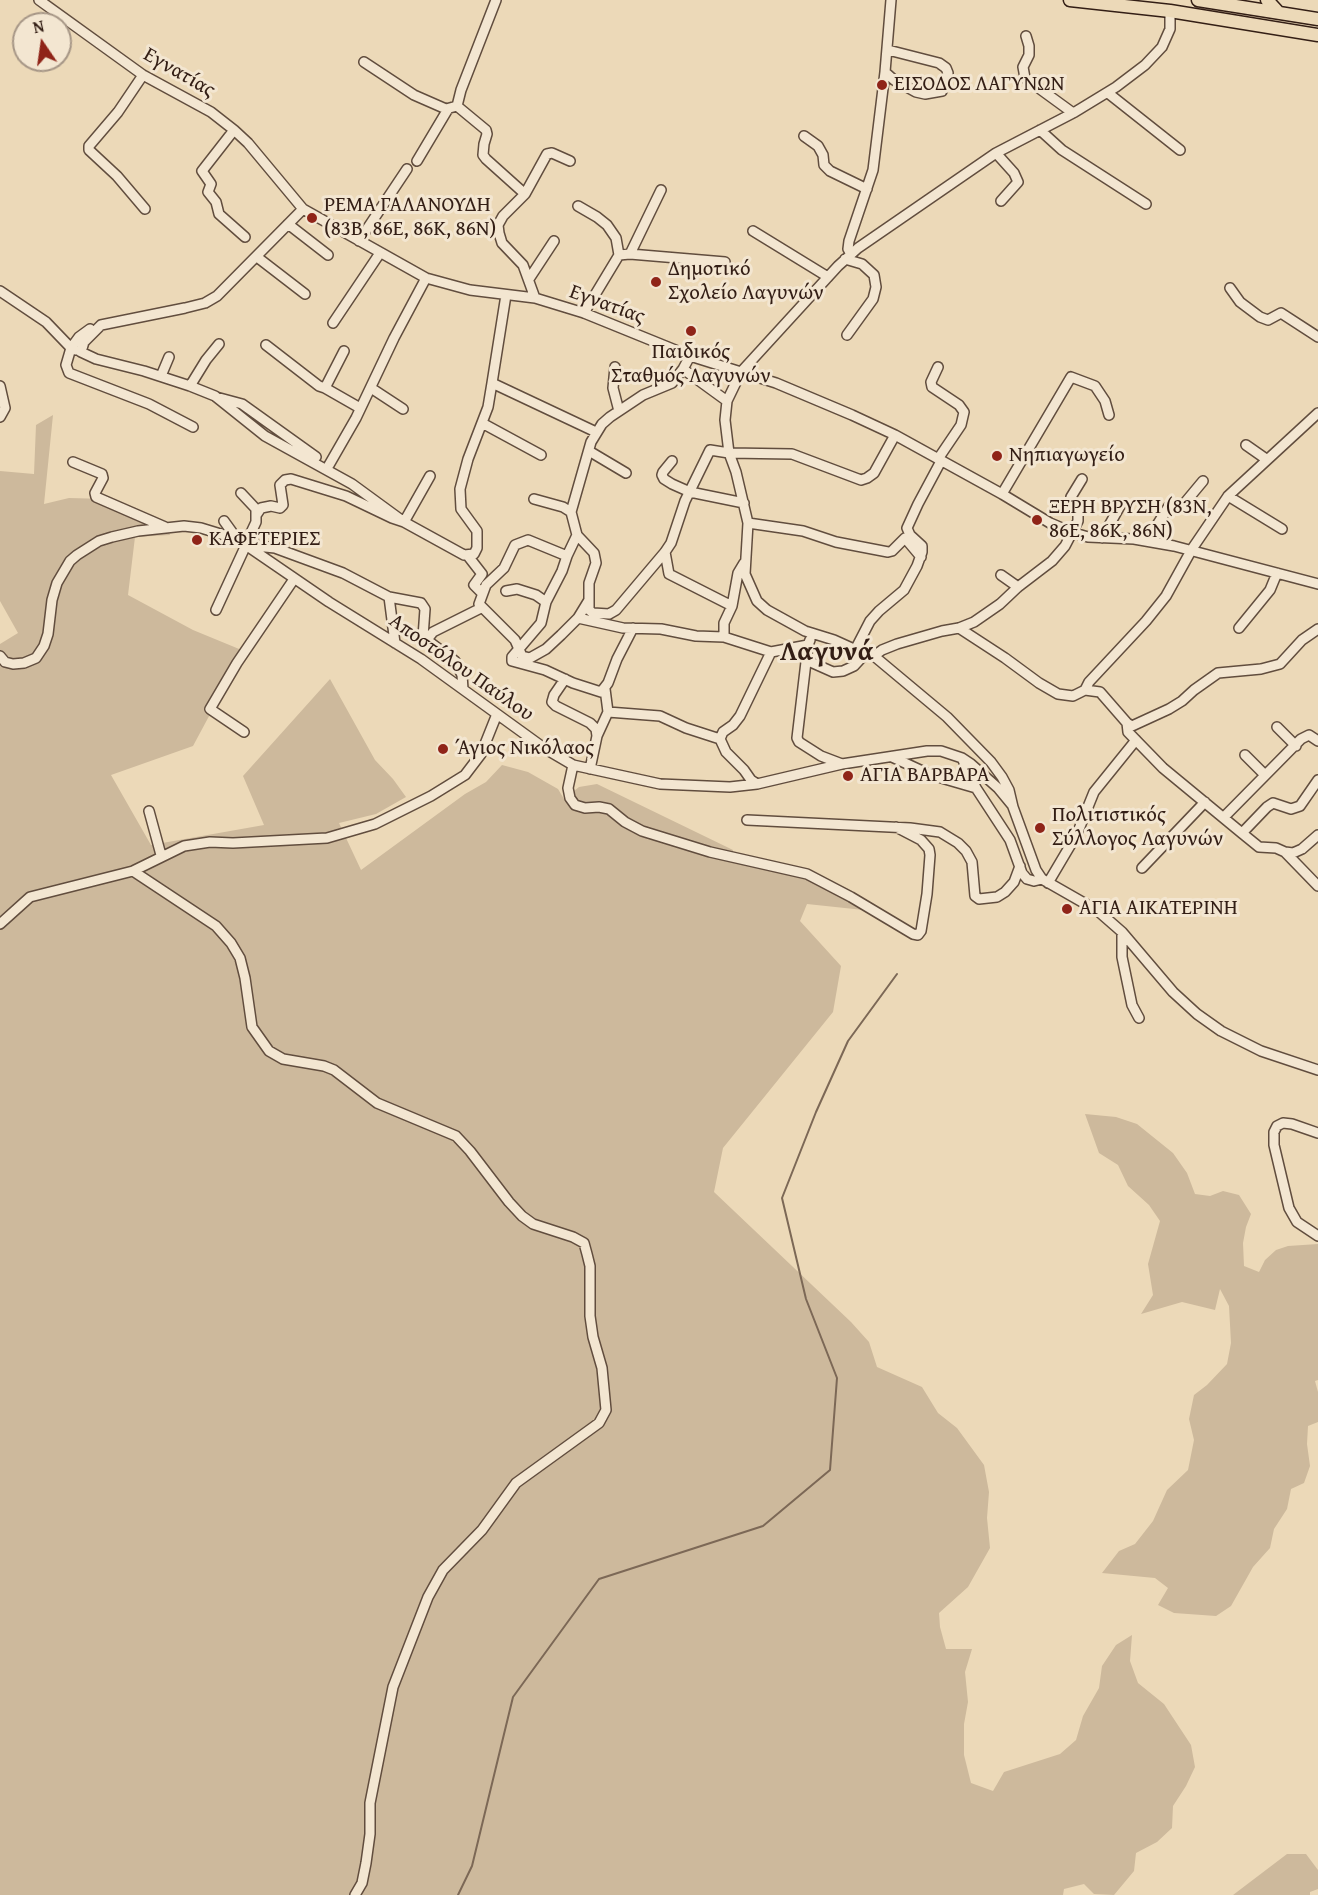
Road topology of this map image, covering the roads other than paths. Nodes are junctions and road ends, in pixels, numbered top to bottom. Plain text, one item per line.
1 (39, 0) edge
2 (496, 0) edge
3 (891, 0) edge
4 (1070, 0) edge
5 (1198, 0) edge
6 (1267, 0) edge
7 (1220, 1) edge
8 (1240, 3) edge
9 (1170, 11) junction
10 (1280, 13) junction
11 (1215, 18) junction
12 (1318, 19) edge
13 (1234, 21) junction
14 (1318, 34) edge
15 (1026, 36) dead end
16 (888, 50) junction
17 (364, 62) dead end
18 (885, 72) junction
19 (143, 75) junction
20 (1108, 93) junction
21 (453, 107) junction
22 (1073, 113) junction
23 (234, 130) junction
24 (1040, 130) junction
25 (804, 136) dead end
26 (1180, 150) dead end
27 (996, 153) junction
28 (417, 161) dead end
29 (570, 161) dead end
30 (407, 169) dead end
31 (867, 189) junction
32 (661, 190) dead end
33 (525, 194) junction
34 (1001, 201) dead end
35 (1146, 204) dead end
36 (578, 206) dead end
37 (145, 209) dead end
38 (303, 209) junction
39 (288, 224) junction
40 (753, 231) dead end
41 (245, 237) dead end
42 (359, 241) junction
43 (554, 241) dead end
44 (380, 253) junction
45 (630, 254) junction
46 (328, 255) dead end
47 (619, 255) junction
48 (257, 256) junction
49 (848, 257) junction
50 (725, 262) dead end
51 (828, 277) junction
52 (426, 278) junction
53 (529, 279) junction
54 (1230, 288) dead end
55 (0, 291) edge
56 (304, 294) dead end
57 (506, 295) junction
58 (534, 298) junction
59 (584, 313) junction
60 (333, 323) dead end
61 (101, 325) junction
62 (847, 335) dead end
63 (1318, 337) edge
64 (219, 344) dead end
65 (266, 345) dead end
66 (71, 348) junction
67 (344, 351) dead end
68 (81, 352) junction
69 (690, 356) junction
70 (169, 357) dead end
71 (615, 367) dead end
72 (938, 367) dead end
73 (683, 369) junction
74 (741, 372) junction
75 (161, 376) junction
76 (492, 383) junction
77 (0, 386) edge
78 (190, 386) junction
79 (325, 388) junction
80 (371, 388) junction
81 (215, 396) junction
82 (727, 401) junction
83 (360, 408) junction
84 (403, 409) dead end
85 (619, 411) junction
86 (1318, 413) edge
87 (1109, 415) dead end
88 (0, 417) edge
89 (482, 423) junction
90 (193, 426) dead end
91 (596, 432) junction
92 (895, 435) junction
93 (1246, 445) dead end
94 (589, 451) junction
95 (729, 453) junction
96 (541, 455) dead end
97 (1266, 459) junction
98 (940, 460) junction
99 (672, 461) dead end
100 (73, 462) dead end
101 (329, 465) junction
102 (626, 473) dead end
103 (338, 476) junction
104 (430, 477) dead end
105 (1082, 479) dead end
106 (1203, 481) dead end
107 (690, 492) junction
108 (241, 494) dead end
109 (1002, 494) junction
110 (1228, 496) junction
111 (534, 499) dead end
112 (744, 503) junction
113 (1120, 506) dead end
114 (571, 512) junction
115 (257, 514) junction
116 (224, 521) dead end
117 (404, 522) junction
118 (748, 523) junction
119 (165, 527) junction
120 (1282, 529) dead end
121 (1071, 532) junction
122 (577, 535) junction
123 (908, 537) junction
124 (1102, 538) junction
125 (237, 539) junction
126 (1146, 541) junction
127 (253, 549) junction
128 (1192, 549) junction
129 (665, 552) junction
130 (468, 556) junction
131 (567, 556) junction
132 (744, 563) junction
133 (1277, 573) junction
134 (482, 574) junction
135 (1001, 575) dead end
136 (495, 576) junction
137 (294, 579) junction
138 (1318, 584) edge
139 (1018, 586) junction
140 (506, 591) dead end
141 (482, 593) junction
142 (389, 597) junction
143 (590, 598) junction
144 (546, 602) junction
145 (732, 606) junction
146 (482, 608) junction
147 (216, 610) dead end
148 (616, 610) junction
149 (578, 618) junction
150 (610, 624) junction
151 (633, 628) junction
152 (959, 628) junction
153 (1239, 628) dead end
154 (1318, 628) edge
155 (814, 634) junction
156 (724, 637) junction
157 (426, 640) junction
158 (395, 643) junction
159 (808, 645) junction
160 (520, 647) junction
161 (855, 650) junction
162 (771, 652) junction
163 (869, 655) junction
164 (0, 656) edge
165 (806, 660) junction
166 (565, 680) junction
167 (463, 688) junction
168 (605, 689) junction
169 (1084, 690) junction
170 (608, 712) junction
171 (497, 714) junction
172 (1127, 723) junction
173 (1277, 727) dead end
174 (244, 732) dead end
175 (597, 736) junction
176 (720, 739) junction
177 (1136, 740) junction
178 (1318, 741) edge
179 (1296, 746) junction
180 (1245, 755) dead end
181 (892, 757) junction
182 (962, 758) junction
183 (573, 765) junction
184 (842, 765) junction
185 (590, 768) junction
186 (1265, 775) junction
187 (1318, 780) edge
188 (757, 784) junction
189 (976, 788) junction
190 (1204, 802) junction
191 (1013, 807) junction
192 (149, 811) dead end
193 (1224, 817) junction
194 (747, 820) dead end
195 (896, 827) junction
196 (1243, 834) junction
197 (1318, 835) edge
198 (1285, 852) junction
199 (161, 855) junction
200 (1020, 866) junction
201 (1142, 868) dead end
202 (134, 871) junction
203 (1045, 881) junction
204 (1318, 886) edge
205 (0, 924) edge
206 (1122, 932) junction
207 (1139, 1018) dead end
208 (1318, 1070) edge
209 (1318, 1133) edge
210 (1318, 1236) edge
211 (355, 1895) edge

1 - 19 street, Εγνατίας
2 - 21 street
3 - 16 street
4 - 9 main road
5 - 7 main road
6 - 10 main road
7 - 8 main road
7 - 11 main road
8 - 10 main road
8 - 13 main road
9 - 11 main road
9 - 20 street
10 - 12 main road
11 - 13 main road
13 - 14 main road
15 - 22 street
16 - 18 street
16 - 18 street
17 - 21 street
18 - 31 street
19 - 23 street, Εγνατίας
19 - 37 street
20 - 22 street
20 - 26 street
21 - 28 street
21 - 33 street
22 - 24 street
23 - 38 street, Εγνατίας
23 - 41 street
24 - 27 street
24 - 35 street
25 - 31 street
27 - 34 street
27 - 49 street
29 - 33 street
30 - 42 street
31 - 49 street
32 - 45 street
33 - 53 street
36 - 47 street
38 - 39 street
38 - 42 street, Εγνατίας
39 - 46 street
39 - 48 street
40 - 51 street
42 - 44 street, Εγνατίας
43 - 53 street
44 - 52 street, Εγνατίας
44 - 60 street
45 - 47 street
45 - 50 street
47 - 59 street
48 - 56 street
48 - 61 street
49 - 51 street
49 - 62 street
51 - 74 street
52 - 57 street, Εγνατίας
52 - 80 street
53 - 58 street
54 - 63 street
55 - 66 street
57 - 58 street, Εγνατίας
57 - 76 street
58 - 59 street, Εγνατίας
59 - 69 street, Εγνατίας
61 - 66 street
61 - 68 street
64 - 78 street
65 - 79 street
66 - 68 street
66 - 90 street
67 - 79 street
68 - 75 street
69 - 73 street
69 - 74 street, Εγνατίας
70 - 75 street
71 - 85 street
72 - 98 street
73 - 82 street
73 - 85 street
74 - 82 street
74 - 92 street, Εγνατίας
75 - 78 street
76 - 89 street
76 - 91 street
77 - 88 street
78 - 81 street
79 - 83 street
80 - 83 street
80 - 84 street
81 - 101 street
81 - 103 street
82 - 95 street
83 - 101 street
85 - 91 street
86 - 97 street
87 - 109 street
89 - 96 street
89 - 130 street
91 - 94 street
92 - 95 street
92 - 98 street, Εγνατίας
93 - 97 street
94 - 102 street
94 - 114 street
95 - 107 street
95 - 112 street
97 - 110 street
98 - 109 street, Εγνατίας
98 - 123 street
99 - 107 street
100 - 119 street
101 - 103 street
103 - 117 street
104 - 117 street
105 - 121 street
106 - 126 street
107 - 112 street
107 - 129 street
108 - 115 street
109 - 121 street, Εγνατίας
110 - 120 street
110 - 128 street
111 - 114 street
112 - 118 street
113 - 124 street
114 - 122 street
115 - 117 street
115 - 127 street
116 - 125 street
117 - 130 street
118 - 123 street
118 - 132 street
119 - 125 street, Αποστόλου Παύλου
119 - 164 street, Αποστόλου Παύλου
121 - 124 street, Εγνατίας
121 - 139 street
122 - 131 street
122 - 143 street
123 - 161 street
124 - 126 street, Εγνατίας
125 - 127 street, Αποστόλου Παύλου
126 - 128 street, Εγνατίας
127 - 137 street, Αποστόλου Παύλου
127 - 142 street
127 - 147 street
128 - 133 street, Εγνατίας
128 - 169 street
129 - 145 street
129 - 148 street
130 - 134 street
131 - 136 street
131 - 144 street
132 - 145 street
132 - 155 street
133 - 138 street, Εγνατίας
133 - 153 street
134 - 136 street
134 - 141 street
135 - 139 street
136 - 141 street
137 - 158 street, Αποστόλου Παύλου
137 - 174 street
139 - 152 street
140 - 144 street
141 - 146 street
142 - 157 street
142 - 158 street
143 - 148 street
143 - 149 street
144 - 160 street
145 - 156 street
146 - 157 street
146 - 160 street
148 - 150 street
149 - 150 street
149 - 160 street
150 - 151 street
151 - 156 street
151 - 168 street
152 - 163 street
152 - 169 street
154 - 172 street
155 - 159 street
155 - 161 street
156 - 162 street
157 - 167 street
158 - 167 street, Αποστόλου Παύλου
159 - 162 street
159 - 165 street
160 - 166 street
161 - 163 street
162 - 176 street
163 - 165 street
163 - 191 street
165 - 184 street
166 - 168 street
166 - 175 street
167 - 171 street, Αποστόλου Παύλου
168 - 170 street
169 - 172 street
170 - 175 street
170 - 176 street
171 - 183 street, Αποστόλου Παύλου
171 - 199 street
172 - 177 street
173 - 179 street
175 - 185 street
176 - 188 street
177 - 190 street
177 - 203 street
178 - 179 street
179 - 186 street
180 - 186 street
181 - 182 street, Αποστόλου Παύλου
181 - 184 street, Αποστόλου Παύλου
181 - 189 street
182 - 189 street
182 - 191 street, Αποστόλου Παύλου
183 - 185 street, Αποστόλου Παύλου
183 - 195 street
184 - 188 street, Αποστόλου Παύλου
185 - 188 street, Αποστόλου Παύλου
186 - 193 street
187 - 196 street
189 - 200 street
190 - 193 street
190 - 201 street
191 - 203 street
192 - 199 street
193 - 196 street
194 - 195 street
195 - 200 street
196 - 198 street
197 - 198 street
198 - 204 street
199 - 202 street
200 - 203 street
202 - 205 street
202 - 211 street
203 - 206 street
206 - 207 street
206 - 208 street
209 - 210 street

